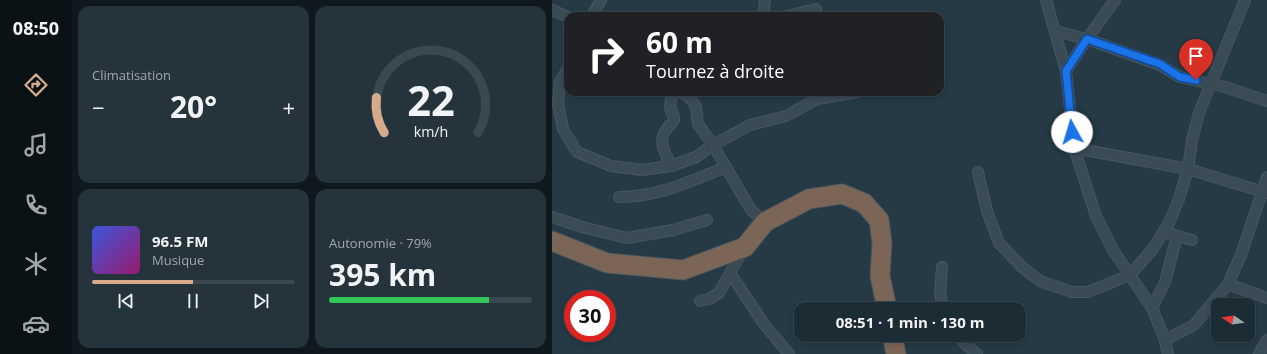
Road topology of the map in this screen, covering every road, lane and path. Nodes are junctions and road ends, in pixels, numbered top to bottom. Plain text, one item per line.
1 (601, 0) edge
2 (765, 0) edge
3 (1046, 0) edge
4 (1115, 0) edge
5 (1244, 0) edge
6 (816, 9) dead end
7 (552, 10) edge
8 (594, 12) edge
9 (764, 12) edge
10 (804, 12) edge
11 (564, 15) edge
12 (1055, 31) junction
13 (1087, 39) junction
14 (1066, 71) junction
15 (564, 75) edge
16 (1211, 84) junction
17 (672, 96) edge
18 (687, 96) edge
19 (834, 96) edge
20 (1267, 100) edge
21 (713, 145) junction
22 (1074, 148) junction
23 (671, 166) junction
24 (726, 167) junction
25 (1188, 169) junction
26 (978, 172) dead end
27 (1267, 177) edge
28 (1265, 192) edge
29 (619, 197) dead end
30 (552, 217) edge
31 (708, 220) dead end
32 (765, 222) junction
33 (1164, 231) junction
34 (1177, 236) junction
35 (1192, 240) dead end
36 (552, 241) edge
37 (745, 247) junction
38 (942, 267) dead end
39 (730, 273) junction
40 (1130, 275) junction
41 (1228, 284) junction
42 (1267, 298) edge
43 (700, 301) dead end
44 (886, 302) edge
45 (942, 302) edge
46 (1152, 308) junction
47 (1165, 340) junction
48 (1267, 340) edge
49 (893, 342) edge
50 (964, 342) edge
51 (789, 354) edge
52 (896, 354) edge
53 (977, 354) edge
54 (1168, 354) edge
55 (1259, 354) edge

1 - 8 street
2 - 9 street
3 - 12 street
4 - 13 street
5 - 16 street
6 - 10 street
7 - 11 street
12 - 13 street
12 - 14 street
13 - 14 street
13 - 16 street
14 - 22 street
15 - 23 street
16 - 20 street
16 - 25 street
17 - 23 street
18 - 21 street
19 - 21 street
21 - 23 street
21 - 24 street
22 - 25 street
22 - 40 street
24 - 29 street
24 - 32 street
25 - 28 street
25 - 33 street
26 - 40 street
27 - 28 street
28 - 41 street
30 - 31 street
32 - 37 highway
32 - 44 highway
33 - 34 street
33 - 40 street
34 - 35 street
34 - 46 street
36 - 37 highway
37 - 39 street
38 - 45 street
39 - 43 street
39 - 51 street
40 - 46 street
41 - 42 street
41 - 47 street
46 - 47 street
47 - 54 street
48 - 55 street
49 - 52 highway
50 - 53 street

